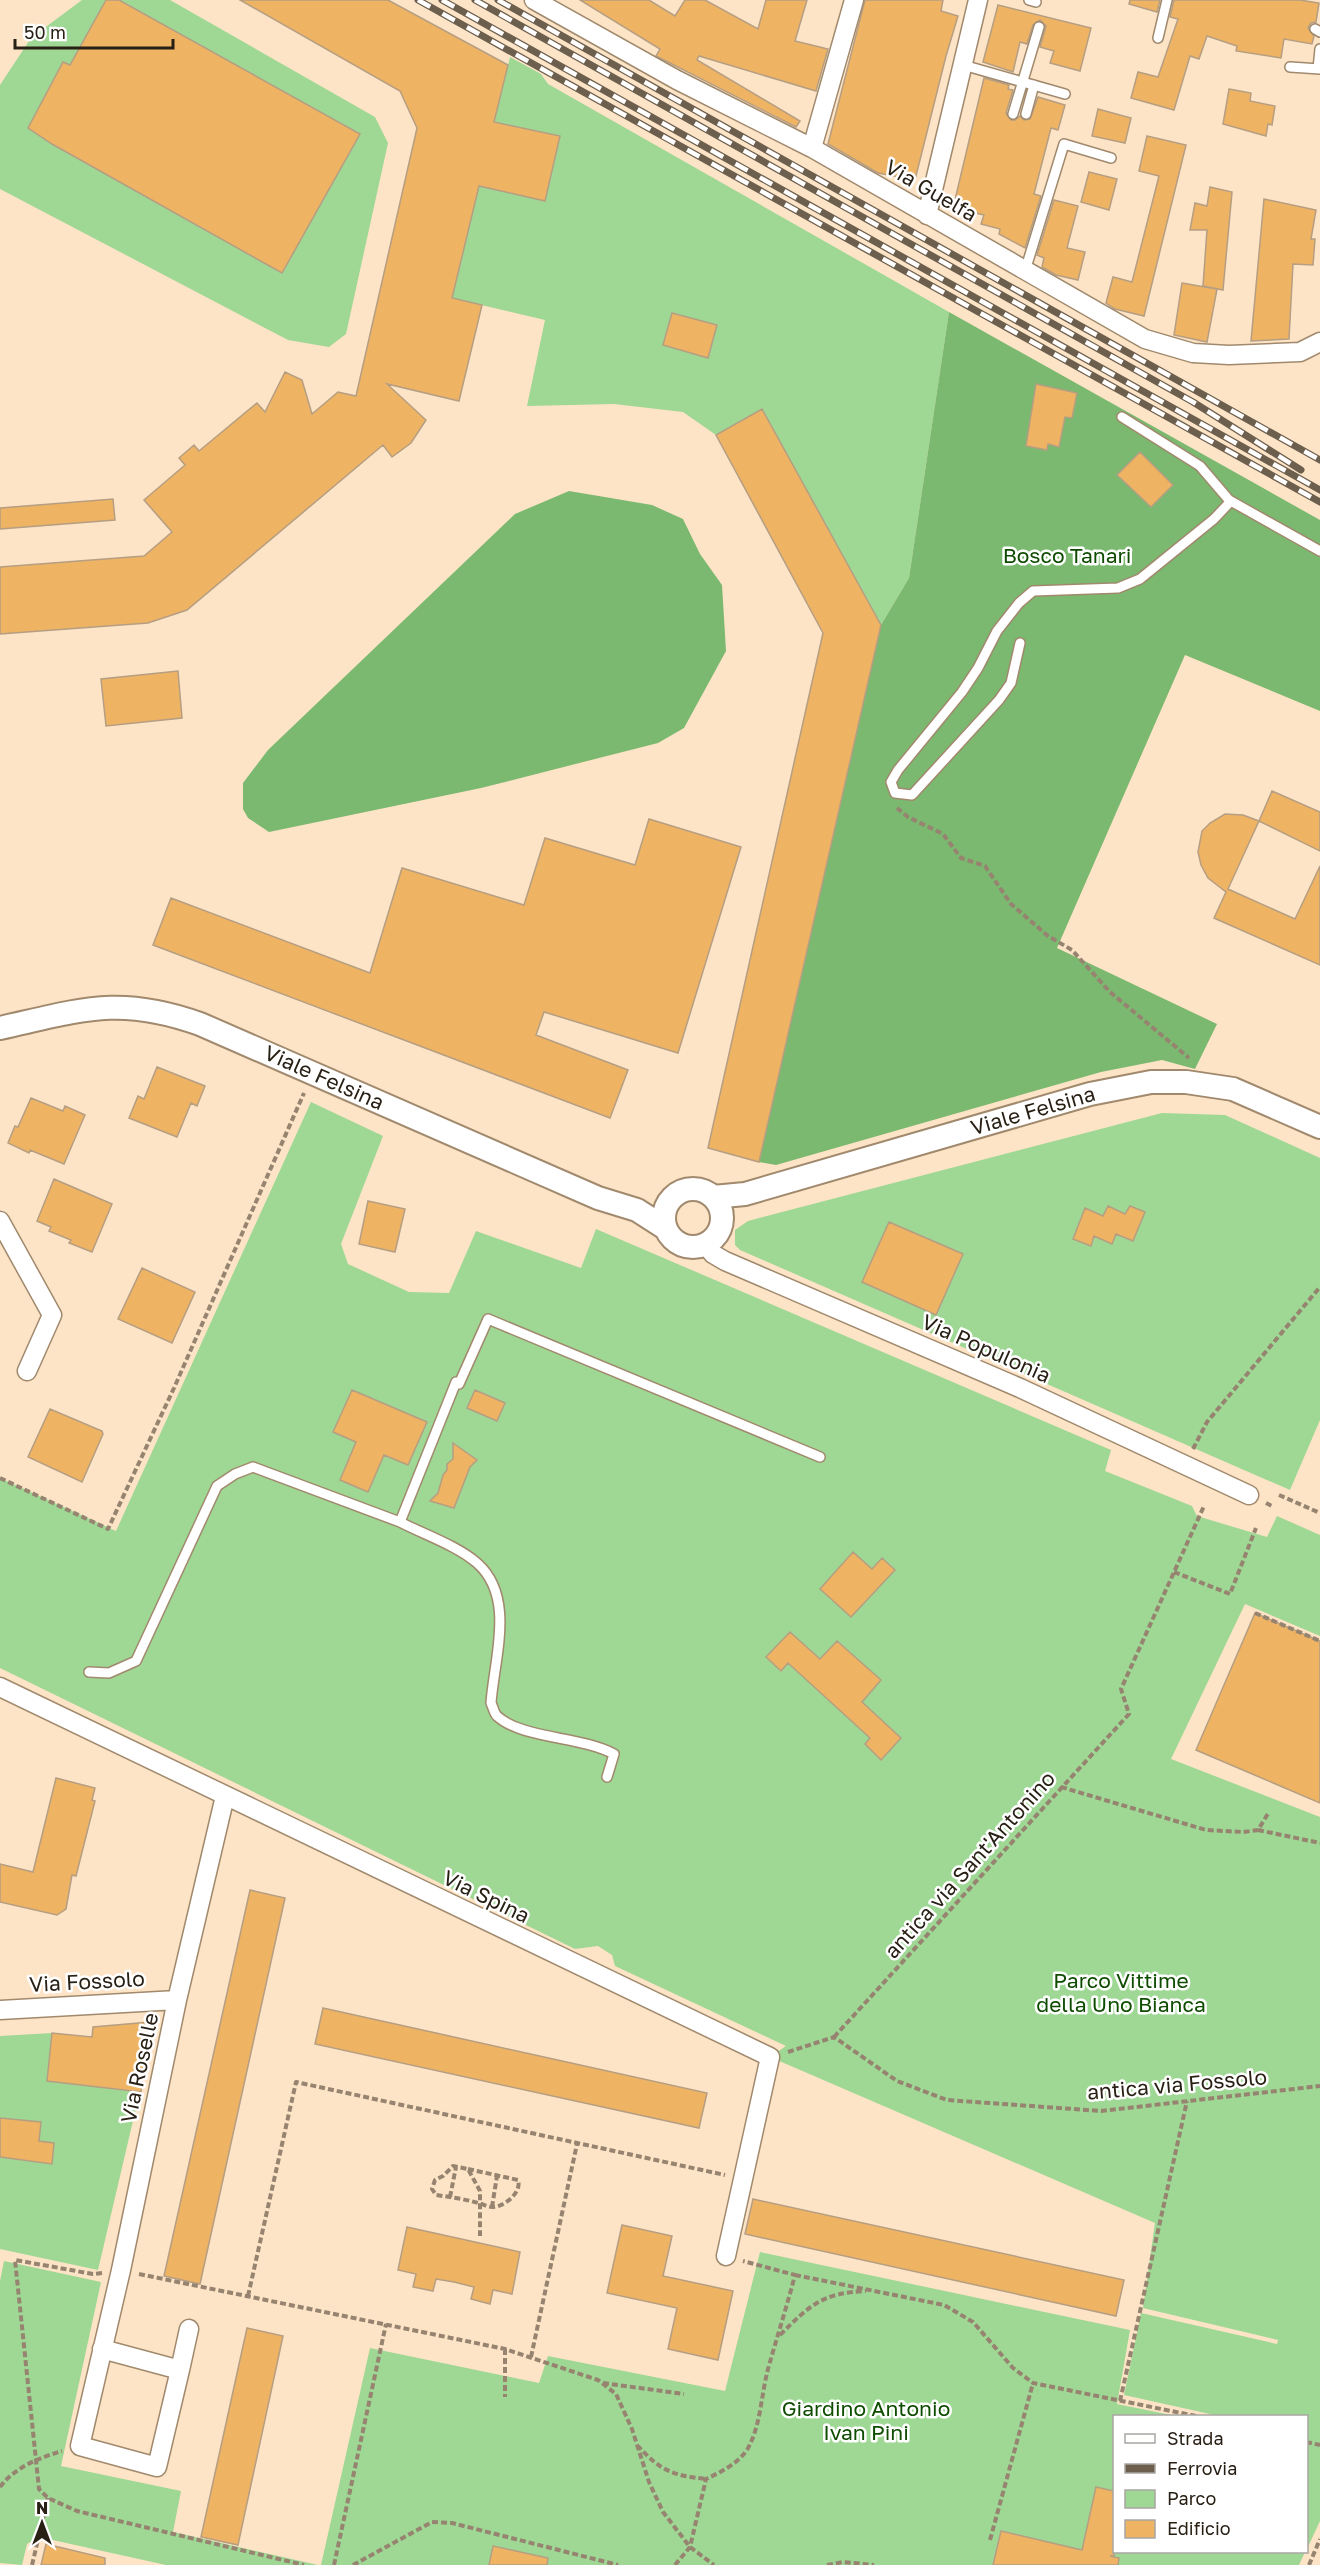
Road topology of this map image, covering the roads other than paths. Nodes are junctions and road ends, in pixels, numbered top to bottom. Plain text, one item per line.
1 (534, 0) edge
2 (854, 0) edge
3 (978, 0) edge
4 (1167, 0) edge
5 (1039, 27) dead end
6 (1158, 38) dead end
7 (1320, 49) edge
8 (963, 65) junction
9 (1290, 67) dead end
10 (1319, 69) edge
11 (1022, 82) junction
12 (1034, 85) junction
13 (1065, 94) dead end
14 (1013, 114) dead end
15 (1026, 114) dead end
16 (812, 148) junction
17 (1112, 158) dead end
18 (927, 215) junction
19 (1025, 271) junction
20 (1320, 342) edge
21 (1122, 417) dead end
22 (1231, 501) junction
23 (1320, 551) edge
24 (1020, 643) dead end
25 (0, 1028) edge
26 (1320, 1127) edge
27 (718, 1205) junction
28 (666, 1217) junction
29 (0, 1221) edge
30 (706, 1245) junction
31 (27, 1371) dead end
32 (820, 1457) dead end
33 (1249, 1496) dead end
34 (400, 1522) junction
35 (88, 1672) dead end
36 (0, 1687) edge
37 (607, 1777) dead end
38 (225, 1796) junction
39 (177, 2000) junction
40 (0, 2010) edge
41 (726, 2256) road end
42 (189, 2329) dead end
43 (102, 2349) junction
44 (180, 2370) junction

1 - 16 street, Via Guelfa
2 - 16 street
3 - 8 street
4 - 6 lane
5 - 11 lane
7 - 10 lane
8 - 11 lane
8 - 18 street
9 - 10 lane
11 - 12 lane
11 - 14 lane
12 - 13 lane
12 - 15 lane
16 - 18 street, Via Guelfa
17 - 19 lane
18 - 19 street, Via Guelfa
19 - 20 street, Via Guelfa
21 - 22 lane
22 - 23 lane
22 - 24 lane
25 - 28 street, Viale Felsina
26 - 27 street, Viale Felsina
27 - 28 street, Viale Felsina
27 - 30 street
28 - 30 street
29 - 31 street
30 - 33 street, Via Populonia
32 - 34 lane
34 - 35 lane
34 - 37 lane
36 - 38 street, Via Spina
38 - 39 street, Via Roselle
38 - 41 street, Via Spina
39 - 40 street, Via Fossolo
39 - 43 street, Via Roselle
42 - 44 street
43 - 44 street
43 - 44 street, Via Roselle

